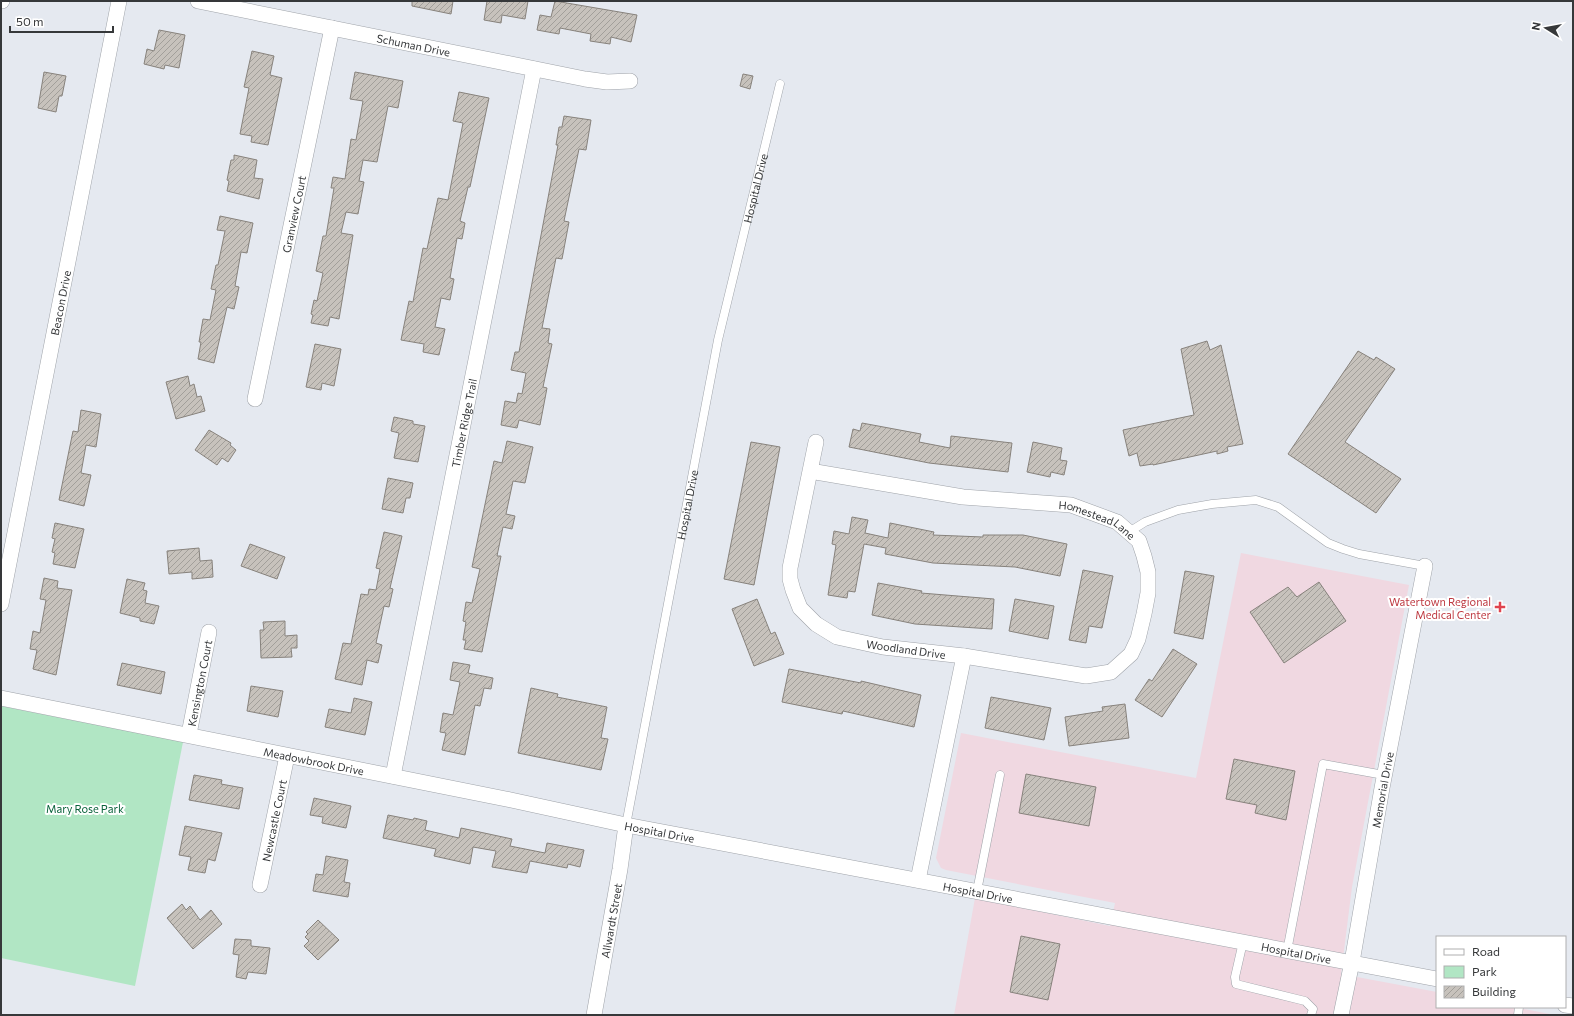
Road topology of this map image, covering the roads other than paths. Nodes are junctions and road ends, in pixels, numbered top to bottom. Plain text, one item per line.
1 (119, 1) edge
2 (198, 1) edge
3 (332, 28) junction
4 (534, 69) junction
5 (630, 81) dead end
6 (780, 84) dead end
7 (255, 399) dead end
8 (816, 442) dead end
9 (810, 471) junction
10 (1129, 532) junction
11 (1424, 566) joint
12 (1, 604) edge
13 (209, 632) dead end
14 (964, 656) junction
15 (1, 698) edge
16 (189, 734) junction
17 (287, 756) junction
18 (1000, 775) dead end
19 (393, 776) junction
20 (1384, 776) junction
21 (626, 825) junction
22 (918, 880) junction
23 (260, 885) dead end
24 (976, 891) junction
25 (1243, 942) junction
26 (1287, 951) junction
27 (1352, 962) junction
28 (1436, 979) edge
29 (594, 1015) edge
30 (1311, 1015) edge
31 (1341, 1015) edge

1 - 12 street, Beacon Drive
2 - 3 street, Schuman Drive
3 - 4 street, Schuman Drive
3 - 7 street, Granview Court
4 - 5 street, Schuman Drive
4 - 19 street, Timber Ridge Trail
6 - 21 lane, Hospital Drive
8 - 9 street, Woodland Drive
9 - 10 street, Homestead Lane
9 - 14 street, Woodland Drive
10 - 11 lane
10 - 14 street, Homestead Lane
11 - 20 street, Memorial Drive
13 - 16 street, Kensington Court
14 - 22 street
15 - 16 street, Meadowbrook Drive
16 - 17 street, Meadowbrook Drive
17 - 19 street, Meadowbrook Drive
17 - 23 street, Newcastle Court
18 - 24 lane
19 - 21 street, Meadowbrook Drive
20 - 26 lane
20 - 27 street, Memorial Drive
21 - 22 street, Hospital Drive
21 - 29 street, Allwardt Street
22 - 24 street, Hospital Drive
24 - 25 street, Hospital Drive
25 - 26 street, Hospital Drive
25 - 30 lane
26 - 27 street, Hospital Drive
27 - 28 street, Hospital Drive
27 - 31 street, Memorial Drive

